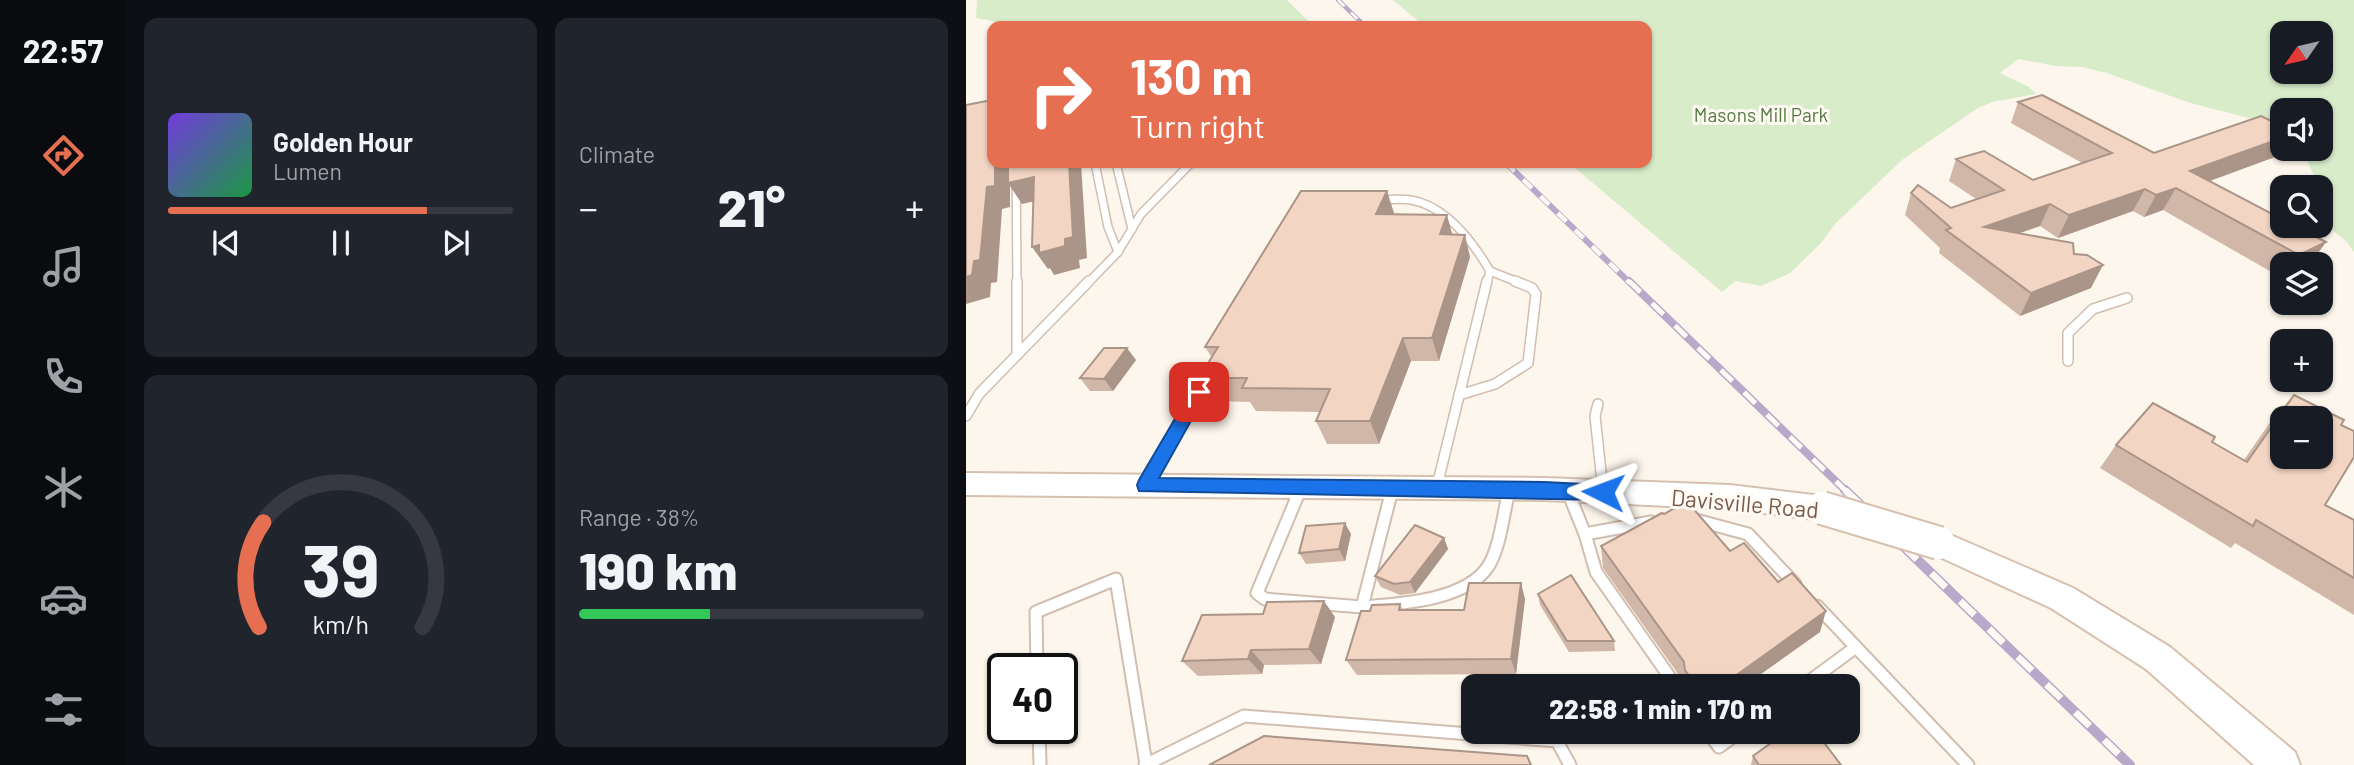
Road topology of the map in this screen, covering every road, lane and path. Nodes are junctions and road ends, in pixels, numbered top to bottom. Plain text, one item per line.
1 (1016, 168) edge
2 (1096, 168) edge
3 (1117, 168) edge
4 (1186, 168) edge
5 (1364, 200) edge
6 (1132, 229) junction
7 (1118, 252) junction
8 (1490, 271) junction
9 (2126, 298) dead end
10 (1017, 355) junction
11 (2068, 361) dead end
12 (1212, 369) edge
13 (1459, 395) junction
14 (1598, 404) dead end
15 (966, 416) edge
16 (966, 484) edge
17 (1146, 485) junction
18 (1301, 487) junction
19 (1393, 488) junction
20 (1436, 488) junction
21 (1510, 489) junction
22 (1568, 491) junction
23 (1603, 492) junction
24 (1685, 519) edge
25 (1660, 520) edge
26 (1585, 534) junction
27 (1802, 590) edge
28 (1811, 600) edge
29 (1362, 607) junction
30 (1856, 647) junction
31 (1037, 653) edge
32 (1668, 674) edge
33 (1819, 674) edge
34 (1039, 744) edge
35 (1040, 765) edge
36 (1146, 765) edge
37 (1570, 765) edge
38 (1968, 765) edge
39 (2282, 765) edge

1 - 10 lane
2 - 7 lane
3 - 6 lane
4 - 6 lane
5 - 8 lane
6 - 7 lane
7 - 10 lane
8 - 13 lane
8 - 13 lane
9 - 11 lane
10 - 15 lane
12 - 17 lane
13 - 20 lane
14 - 23 lane
16 - 17 street, Davisville Road
17 - 18 street, Davisville Road
18 - 19 street, Davisville Road
18 - 29 lane
19 - 20 street, Davisville Road
19 - 29 lane
20 - 21 street, Davisville Road
21 - 22 street, Davisville Road
21 - 29 lane
22 - 23 street, Davisville Road
22 - 26 lane
23 - 39 street, Davisville Road, bridge
24 - 27 lane
25 - 26 lane
26 - 32 lane
28 - 30 lane
30 - 33 lane
30 - 38 lane
31 - 36 lane
34 - 35 lane
36 - 37 lane

